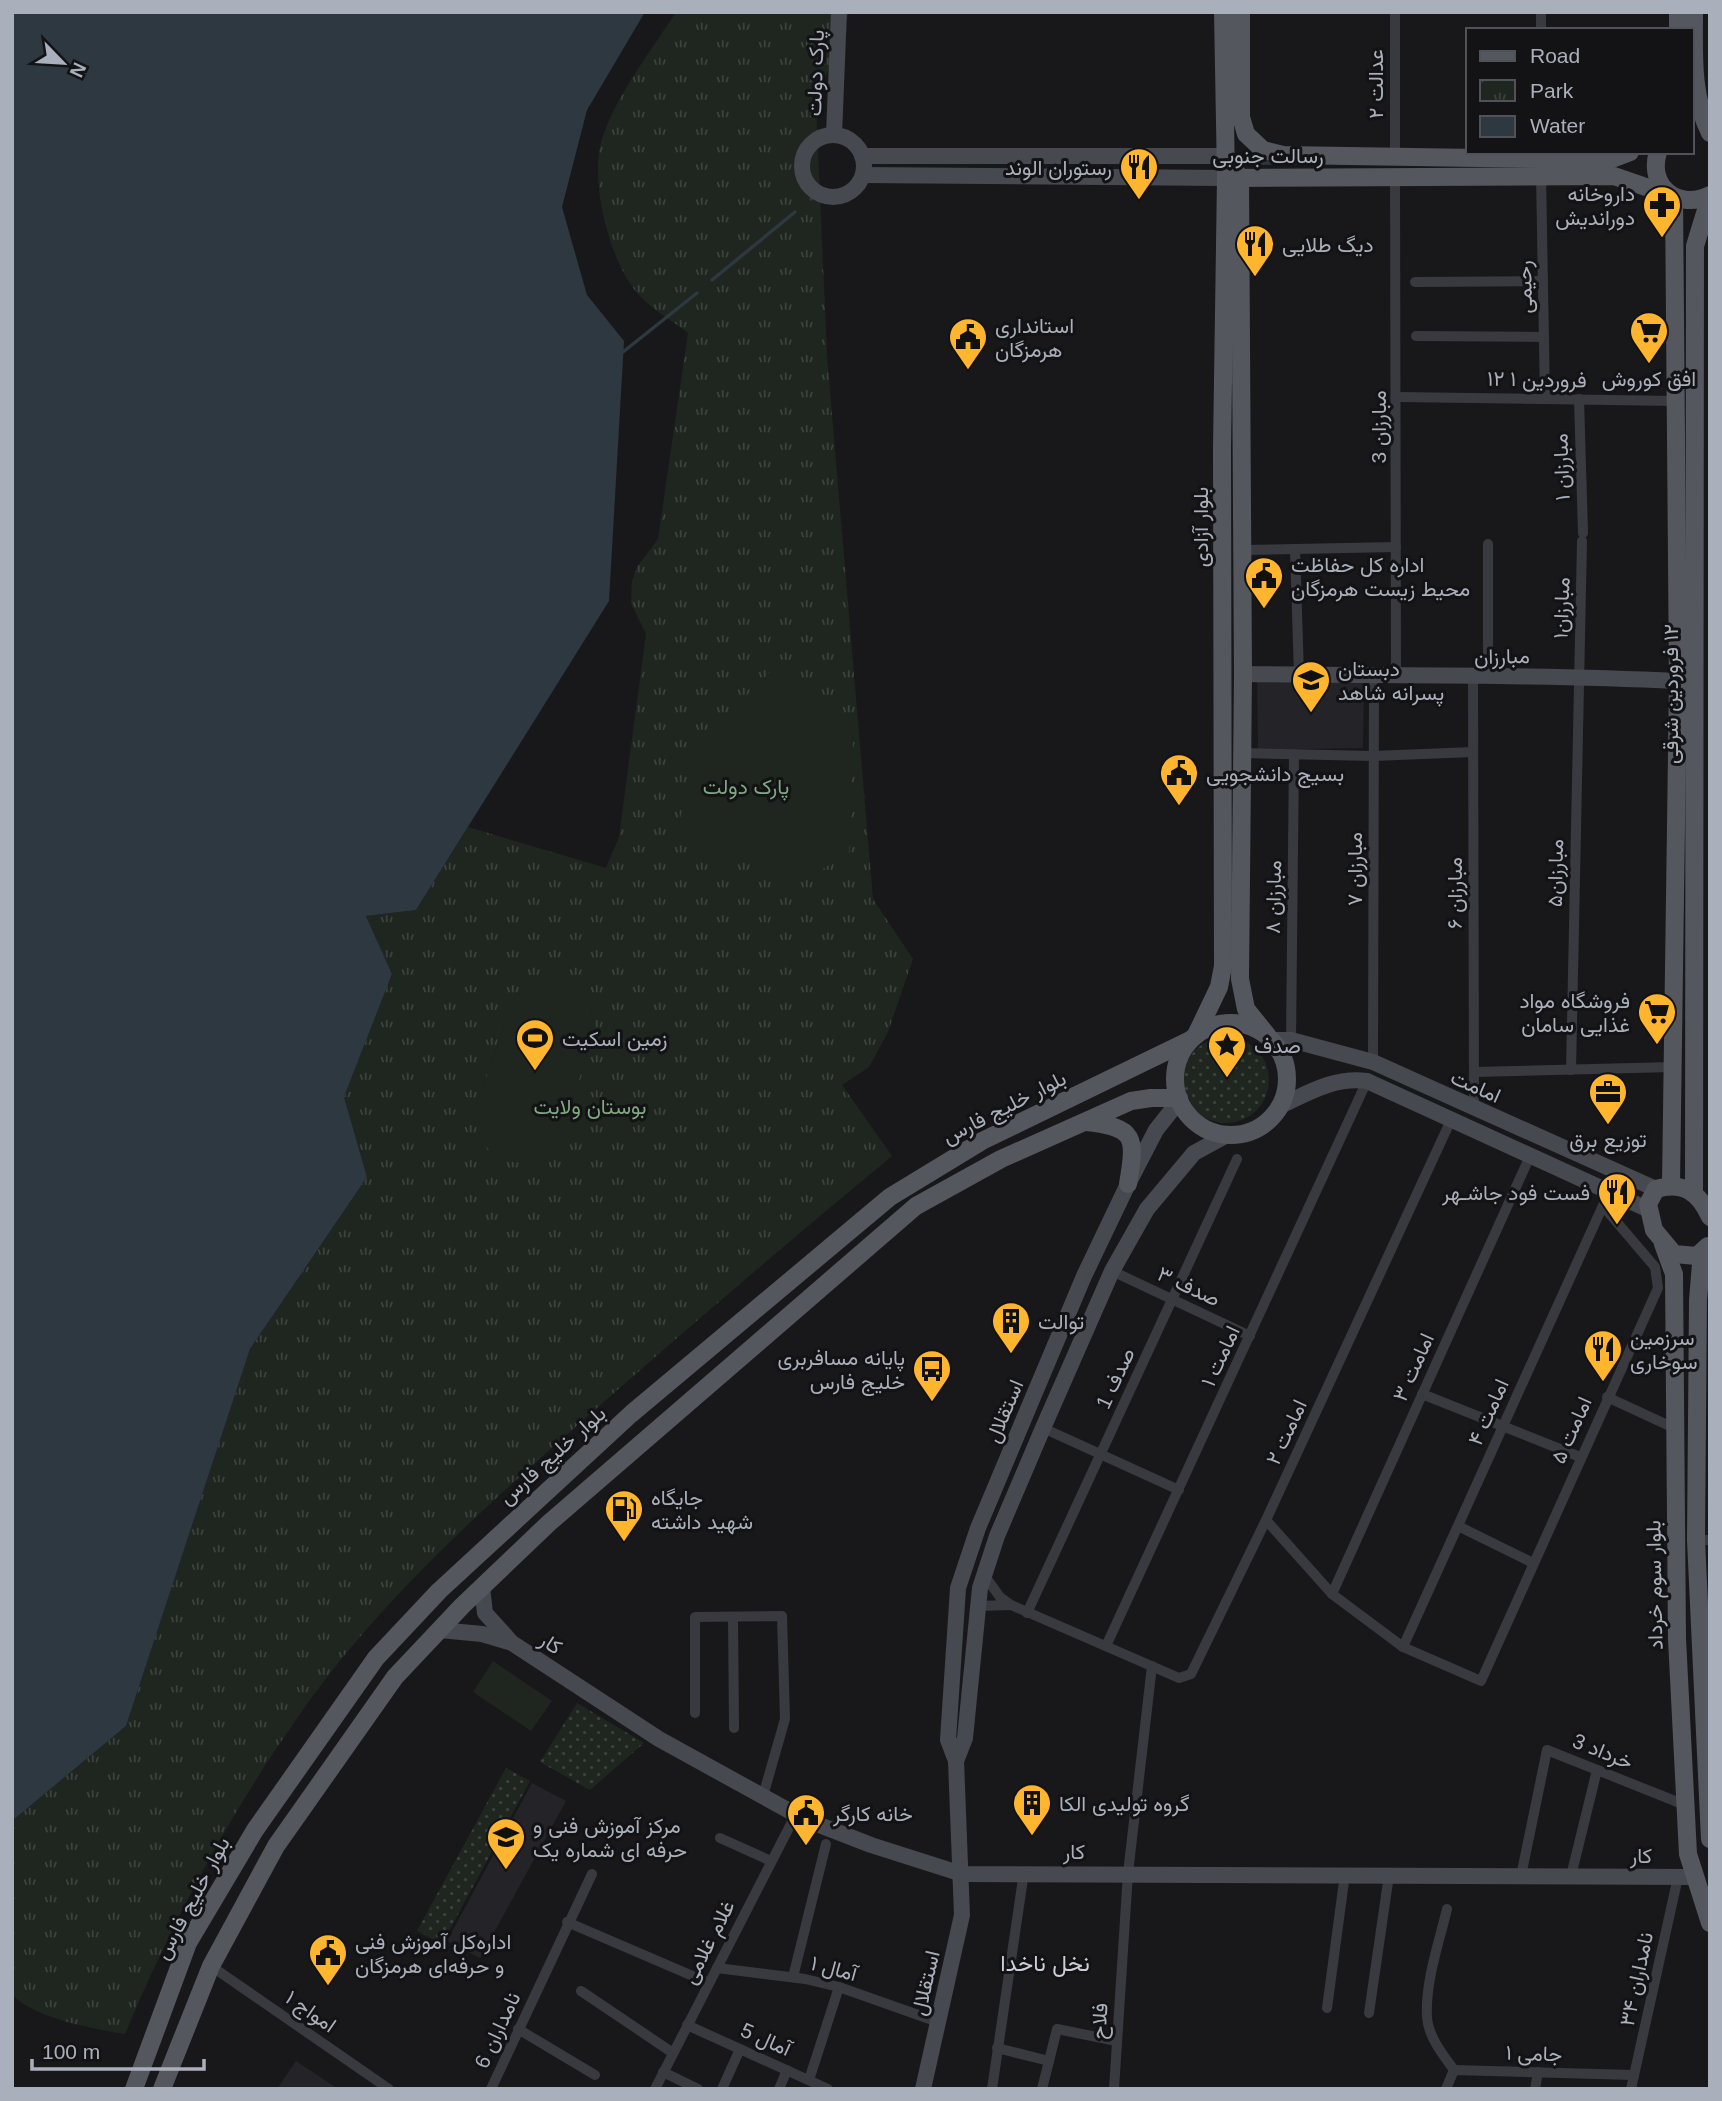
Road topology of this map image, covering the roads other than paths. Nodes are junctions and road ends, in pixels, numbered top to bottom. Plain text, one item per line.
1 (839, 12) edge
2 (1223, 12) edge
3 (1241, 12) edge
4 (1395, 12) edge
5 (1694, 12) edge
6 (1710, 133) edge
7 (834, 135) junction
8 (1625, 154) edge
9 (1658, 154) edge
10 (862, 156) junction
11 (1225, 156) junction
12 (1342, 157) junction
13 (1395, 157) junction
14 (1454, 157) junction
15 (1542, 162) edge
16 (1590, 167) junction
17 (863, 176) junction
18 (1342, 177) junction
19 (1233, 178) junction
20 (1395, 178) junction
21 (1454, 178) junction
22 (1671, 196) junction
23 (1710, 196) edge
24 (1695, 246) junction
25 (1676, 250) junction
26 (1543, 281) junction
27 (1415, 282) dead end
28 (1416, 336) dead end
29 (1544, 337) junction
30 (1398, 397) junction
31 (1545, 398) junction
32 (1579, 399) junction
33 (1676, 401) junction
34 (1583, 537) joint
35 (1488, 544) dead end
36 (1396, 547) junction
37 (1296, 549) junction
38 (1242, 550) junction
39 (1243, 674) junction
40 (1299, 675) junction
41 (1374, 676) junction
42 (1396, 676) junction
43 (1578, 676) junction
44 (1480, 678) junction
45 (1678, 681) junction
46 (1701, 748) edge
47 (1473, 752) junction
48 (1242, 753) junction
49 (1294, 754) junction
50 (1373, 756) junction
51 (1270, 1037) junction
52 (1193, 1038) junction
53 (1291, 1040) junction
54 (1365, 1060) junction
55 (1673, 1067) junction
56 (1571, 1070) junction
57 (1474, 1072) junction
58 (1349, 1079) junction
59 (1367, 1081) junction
60 (1179, 1100) junction
61 (1280, 1106) junction
62 (1474, 1108) junction
63 (1451, 1120) junction
64 (1083, 1122) junction
65 (1227, 1135) junction
66 (1693, 1145) junction
67 (1674, 1147) junction
68 (1530, 1156) junction
69 (1237, 1159) dead end
70 (1128, 1184) junction
71 (1664, 1187) junction
72 (1694, 1192) junction
73 (1606, 1199) junction
74 (1647, 1209) junction
75 (1710, 1217) edge
76 (1663, 1244) junction
77 (1707, 1248) edge
78 (1112, 1271) junction
79 (1172, 1299) junction
80 (1698, 1300) junction
81 (1675, 1306) junction
82 (1250, 1336) junction
83 (1422, 1394) junction
84 (1607, 1397) junction
85 (1503, 1425) junction
86 (1043, 1428) junction
87 (1674, 1428) junction
88 (1101, 1454) junction
89 (1580, 1457) junction
90 (1703, 1465) edge
91 (1179, 1490) junction
92 (1266, 1520) junction
93 (1458, 1525) junction
94 (1703, 1540) edge
95 (1533, 1563) junction
96 (984, 1575) junction
97 (482, 1587) junction
98 (1332, 1594) junction
99 (1011, 1605) junction
100 (978, 1606) junction
101 (1027, 1613) junction
102 (733, 1617) junction
103 (440, 1630) junction
104 (512, 1643) junction
105 (1106, 1646) junction
106 (1403, 1647) junction
107 (1152, 1666) junction
108 (1706, 1706) edge
109 (695, 1713) dead end
110 (734, 1727) dead end
111 (956, 1760) junction
112 (1597, 1770) junction
113 (1707, 1786) edge
114 (763, 1796) junction
115 (1685, 1805) junction
116 (796, 1814) junction
117 (720, 1838) dead end
118 (1710, 1839) edge
119 (827, 1844) dead end
120 (771, 1861) junction
121 (1024, 1872) junction
122 (1128, 1873) junction
123 (592, 1874) dead end
124 (962, 1874) junction
125 (1345, 1874) junction
126 (1389, 1875) junction
127 (1521, 1876) junction
128 (1571, 1876) junction
129 (1686, 1877) junction
130 (1447, 1909) dead end
131 (567, 1922) junction
132 (1710, 1923) edge
133 (211, 1966) junction
134 (716, 1968) junction
135 (793, 1978) junction
136 (709, 1983) junction
137 (839, 1987) junction
138 (581, 1991) dead end
139 (1327, 2008) dead end
140 (1369, 2013) dead end
141 (938, 2022) junction
142 (687, 2025) junction
143 (518, 2029) junction
144 (1117, 2040) junction
145 (740, 2049) junction
146 (997, 2049) junction
147 (673, 2053) junction
148 (1049, 2062) junction
149 (787, 2070) junction
150 (1454, 2070) junction
151 (663, 2071) junction
152 (1538, 2072) junction
153 (595, 2075) dead end
154 (1634, 2075) junction
155 (809, 2080) junction
156 (134, 2089) edge
157 (162, 2089) edge
158 (389, 2089) edge
159 (491, 2089) edge
160 (655, 2089) edge
161 (698, 2089) edge
162 (722, 2089) edge
163 (779, 2089) edge
164 (828, 2089) edge
165 (923, 2089) edge
166 (992, 2089) edge
167 (1042, 2089) edge
168 (1114, 2089) edge
169 (1446, 2089) edge
170 (1535, 2089) edge
171 (1631, 2089) edge

1 - 7 street, پارک دولت
2 - 11 main road
3 - 12 main road
4 - 13 street, عدالت ۲
5 - 6 main road
7 - 10 street
7 - 17 street
8 - 16 main road, رسالت جنوبی
9 - 22 main road, ١٢ فروردین شرقی
10 - 11 street, رسالت جنوبی
10 - 17 street
11 - 19 main road
12 - 13 main road, رسالت جنوبی
12 - 18 main road
13 - 14 main road, رسالت جنوبی
14 - 15 main road, رسالت جنوبی
14 - 21 main road
15 - 16 main road, رسالت جنوبی
15 - 21 main road, رسالت جنوبی
15 - 26 street, رحیمی
16 - 22 main road, رسالت جنوبی
17 - 19 street, رسالت جنوبی
18 - 19 main road, رسالت جنوبی
18 - 20 main road, رسالت جنوبی
19 - 38 main road, بلوار آزادی
19 - 52 main road, بلوار آزادی
20 - 21 main road, رسالت جنوبی
20 - 30 street, مبارزان 3
22 - 23 main road
22 - 25 main road, ١٢ فروردین شرقی
23 - 24 main road, ١٢ فروردین شرقی
24 - 25 main road
24 - 46 main road, ١٢ فروردین شرقی
25 - 33 main road, ١٢ فروردین شرقی
26 - 27 street
26 - 29 street, رحیمی
28 - 29 street
29 - 31 street, رحیمی
30 - 31 street, ۱۲ فروردین ۱
30 - 36 street, مبارزان 3
31 - 32 street, ۱۲ فروردین ۱
32 - 33 street, ۱۲ فروردین ۱
32 - 34 street, مبارزان ۱
33 - 45 main road, ١٢ فروردین شرقی
34 - 43 street, مبارزان۱
35 - 44 street, مبارزان ۶
36 - 37 street
36 - 42 street, مبارزان 3
37 - 38 street
37 - 40 street
38 - 39 main road, بلوار آزادی
39 - 40 street, مبارزان
39 - 48 main road, بلوار آزادی
40 - 41 street, مبارزان
41 - 42 street, مبارزان
41 - 50 street, مبارزان ۷
42 - 44 street, مبارزان
43 - 44 street, مبارزان
43 - 45 street, مبارزان
43 - 56 street, مبارزان۵
44 - 47 street, مبارزان ۶
45 - 55 main road, ١٢ فروردین شرقی
46 - 66 main road, ١٢ فروردین شرقی
47 - 50 street
47 - 57 street, مبارزان ۶
48 - 49 street
48 - 51 main road, بلوار آزادی
49 - 50 street
49 - 53 street, مبارزان ۸
50 - 54 street, مبارزان ۷
51 - 52 main road
51 - 53 street, امامت
51 - 61 main road
52 - 60 main road
52 - 156 main road, بلوار خلیج فارس
53 - 54 street, امامت
54 - 58 street
54 - 62 street, امامت
55 - 56 street
55 - 67 main road, ١٢ فروردین شرقی
56 - 57 street
57 - 62 street, مبارزان ۶
58 - 59 street, امامت
58 - 61 street, امامت
59 - 63 street, امامت
59 - 82 street, امامت ۱
60 - 64 main road
60 - 65 main road
60 - 70 street, استقلال
61 - 65 main road
62 - 71 street, امامت
63 - 68 street, امامت
63 - 92 street, امامت ۲
64 - 70 main road
64 - 97 main road
65 - 78 street, استقلال
66 - 67 main road
66 - 72 main road, ١٢ فروردین شرقی
67 - 71 main road, ١٢ فروردین شرقی
68 - 73 street, امامت
68 - 83 street, امامت ۳
69 - 79 street, صدف 1
70 - 111 street, استقلال
71 - 72 main road
71 - 74 main road, ١٢ فروردین شرقی
72 - 75 main road
73 - 74 street, امامت
73 - 84 street, امامت ۵
73 - 85 street, امامت ۴
74 - 76 main road, بلوار سوم خرداد
76 - 77 main road
76 - 81 main road, بلوار سوم خرداد
77 - 80 main road, بلوار سوم خرداد
78 - 79 street, صدف ۳
78 - 86 street, استقلال
79 - 82 street, صدف ۳
79 - 88 street, صدف 1
80 - 81 main road
80 - 90 main road, بلوار سوم خرداد
81 - 87 main road, بلوار سوم خرداد
82 - 91 street, امامت ۱
83 - 85 street
83 - 98 street, امامت ۳
84 - 87 street
84 - 89 street, امامت ۵
85 - 89 street
85 - 93 street, امامت ۴
86 - 88 street
86 - 96 street, استقلال
87 - 115 main road, بلوار سوم خرداد
88 - 91 street
88 - 101 street, صدف 1
89 - 95 street, امامت ۵
90 - 94 main road, بلوار سوم خرداد
91 - 105 street, امامت ۱
92 - 98 street
92 - 107 street, امامت ۲
93 - 95 street
93 - 106 street, امامت ۴
94 - 108 main road, بلوار سوم خرداد
95 - 106 street, امامت ۵
96 - 99 street
96 - 100 street, استقلال
97 - 103 main road
97 - 104 street
98 - 106 street
99 - 100 street
99 - 101 street, امامت ۲
100 - 111 street, استقلال
101 - 105 street, امامت ۲
102 - 109 street
102 - 110 street
102 - 114 street
103 - 104 street
103 - 133 main road
104 - 114 street, کار
105 - 107 street, امامت ۲
107 - 122 street, فلاح
108 - 113 main road, بلوار سوم خرداد
111 - 124 street, استقلال
112 - 115 street, خرداد 3
112 - 127 street, خرداد 3
112 - 128 street
113 - 118 main road, بلوار سوم خرداد
114 - 116 street, کار
115 - 129 main road, بلوار سوم خرداد
116 - 120 street, غلام غلامی
116 - 124 street, کار
117 - 120 street
119 - 135 street
120 - 134 street, غلام غلامی
121 - 122 street, کار
121 - 124 street, کار
121 - 146 street
122 - 125 street, کار
122 - 144 street, فلاح
123 - 131 street, نامداران 6
124 - 141 street, استقلال
125 - 126 street, کار
125 - 139 street
126 - 127 street, کار
126 - 140 street
127 - 128 street, کار
128 - 129 street, کار
129 - 132 main road, بلوار سوم خرداد
129 - 154 street, نامداران ۳۴
130 - 150 street
131 - 136 street
131 - 143 street, نامداران 6
133 - 157 main road
133 - 158 street, امواج ۱
134 - 135 street, آمال ۱
134 - 136 street, غلام غلامی
135 - 137 street, آمال ۱
136 - 142 street, غلام غلامی
137 - 141 street, آمال ۱
137 - 155 street
138 - 147 street
141 - 165 street, استقلال
142 - 145 street, آمال 5
142 - 147 street, غلام غلامی
143 - 153 street
143 - 159 street, نامداران 6
144 - 148 street
144 - 168 street, فلاح
145 - 149 street, آمال 5
145 - 162 street
146 - 148 street
146 - 166 street
147 - 151 street, غلام غلامی
148 - 167 street
149 - 155 street, آمال 5
149 - 163 street
150 - 152 street, جامی ۱
150 - 169 street
151 - 160 street, غلام غلامی
151 - 161 street
152 - 154 street, جامی ۱
152 - 170 street
154 - 171 street, نامداران ۳۴
155 - 164 street, آمال 5

